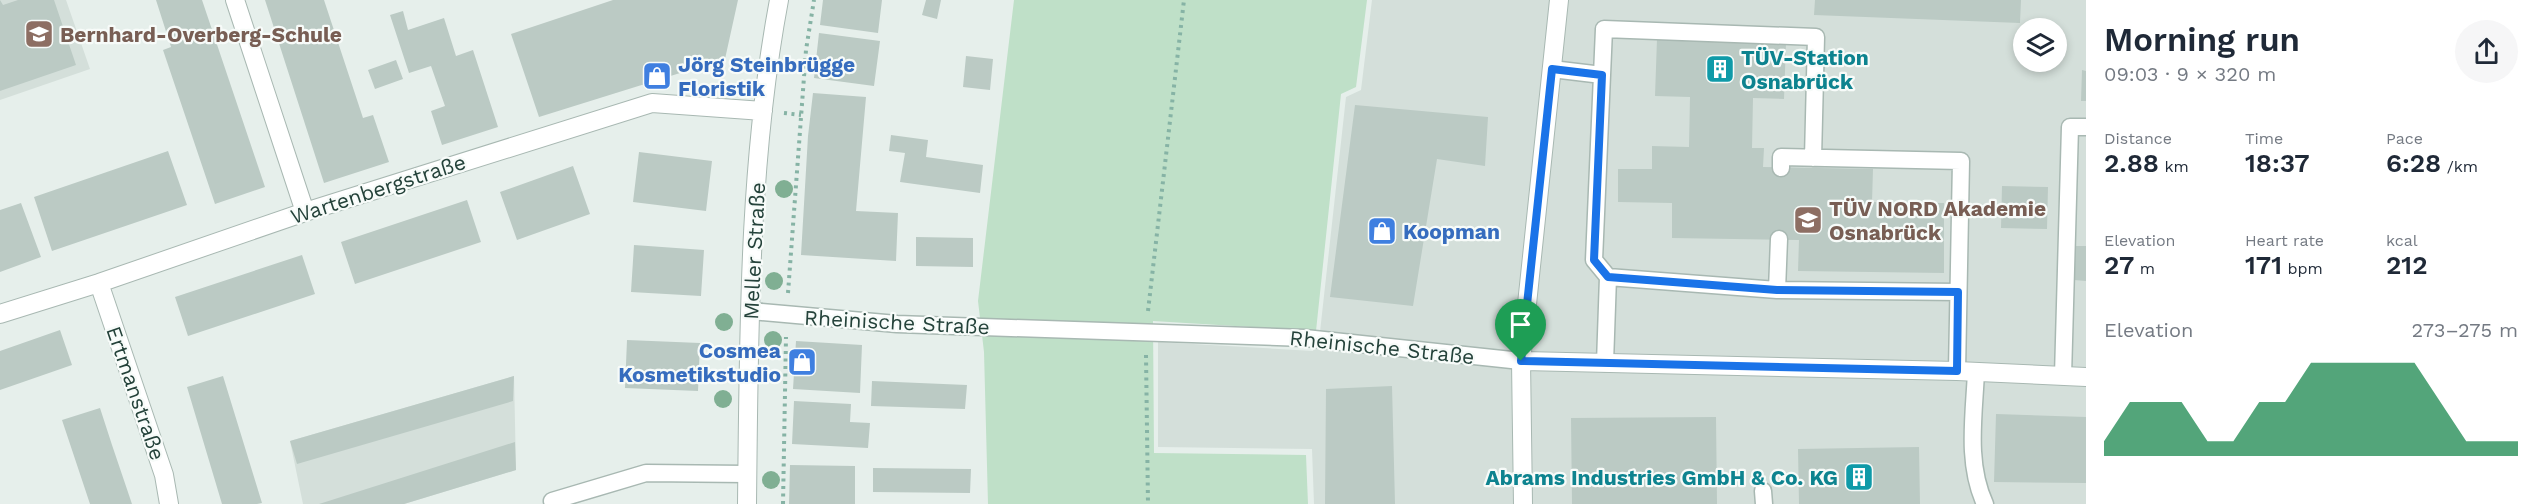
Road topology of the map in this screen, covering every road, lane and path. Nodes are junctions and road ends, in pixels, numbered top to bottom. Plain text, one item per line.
1 (235, 0) edge
2 (779, 0) edge
3 (814, 0) edge
4 (1184, 0) edge
5 (1559, 0) edge
6 (1552, 69) junction
7 (1602, 75) junction
8 (763, 111) junction
9 (2086, 127) edge
10 (1813, 158) junction
11 (1781, 168) dead end
12 (305, 212) junction
13 (1779, 239) dead end
14 (1608, 277) junction
15 (99, 283) junction
16 (1777, 290) junction
17 (1958, 292) junction
18 (751, 311) junction
19 (0, 314) edge
20 (787, 316) junction
21 (1145, 333) junction
22 (1521, 361) junction
23 (1605, 363) junction
24 (1957, 371) junction
25 (1976, 372) junction
26 (2063, 376) junction
27 (2086, 377) edge
28 (747, 474) junction
29 (552, 501) dead end
30 (169, 504) edge
31 (747, 504) edge
32 (783, 504) edge
33 (1148, 504) edge
34 (1523, 504) edge
35 (1985, 504) edge

1 - 12 street
2 - 8 street, Meller Straße
3 - 20 path
4 - 21 path
5 - 6 street
6 - 7 lane
6 - 22 street
7 - 10 lane
7 - 14 lane
8 - 12 street, Wartenbergstraße
8 - 18 street, Meller Straße
9 - 26 lane
10 - 11 lane
10 - 17 lane
12 - 15 street, Wartenbergstraße
13 - 16 lane
14 - 16 lane
14 - 23 lane
15 - 19 street, Wartenbergstraße
15 - 30 street, Ertmanstraße
16 - 17 lane
17 - 24 lane
18 - 20 lane, Rheinische Straße
18 - 28 street, Meller Straße
20 - 21 lane, Rheinische Straße
20 - 32 path
21 - 22 lane, Rheinische Straße
21 - 33 path
22 - 23 street, Rheinische Straße
22 - 34 street
23 - 24 street, Rheinische Straße
24 - 25 street, Rheinische Straße
25 - 26 street, Rheinische Straße
25 - 35 lane
26 - 27 street, Rheinische Straße
28 - 29 lane
28 - 31 street, Meller Straße

